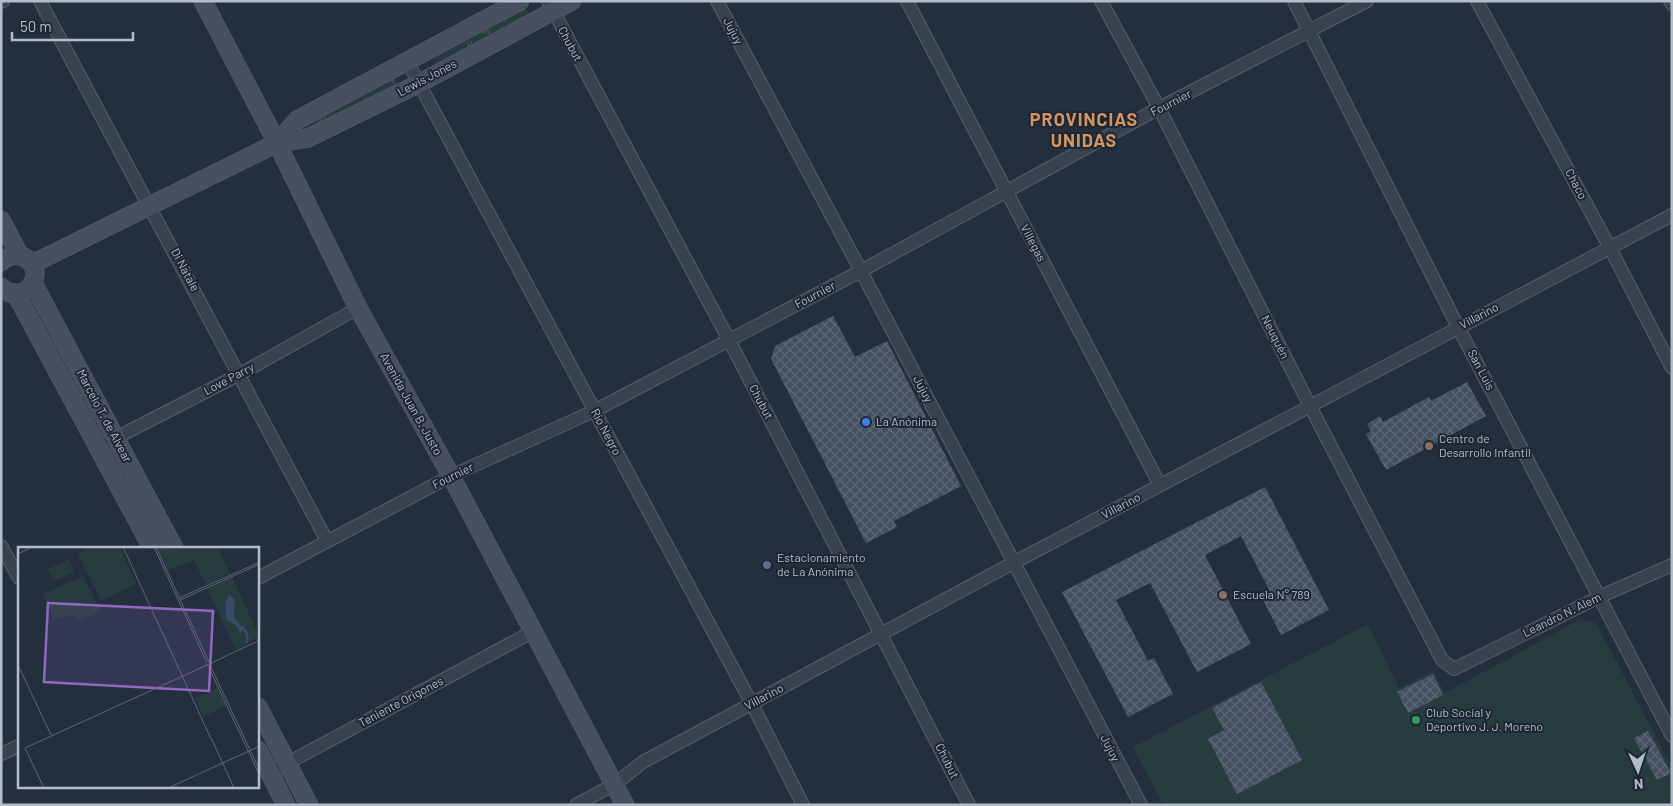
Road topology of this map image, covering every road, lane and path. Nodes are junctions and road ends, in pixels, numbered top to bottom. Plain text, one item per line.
1 (40, 1) edge
2 (203, 1) edge
3 (520, 1) edge
4 (572, 1) edge
5 (716, 1) edge
6 (907, 1) edge
7 (1101, 1) edge
8 (1294, 1) edge
9 (1366, 1) edge
10 (1477, 1) edge
11 (550, 6) edge
12 (1310, 31) junction
13 (407, 61) junction
14 (420, 82) junction
15 (1159, 108) junction
16 (277, 143) junction
17 (1006, 192) junction
18 (150, 206) junction
19 (1672, 215) edge
20 (1, 220) edge
21 (1610, 248) junction
22 (26, 260) junction
23 (1, 262) edge
24 (861, 271) junction
25 (33, 283) junction
26 (9, 291) edge
27 (358, 308) junction
28 (1458, 327) junction
29 (729, 340) junction
30 (1672, 368) edge
31 (240, 374) junction
32 (1310, 406) junction
33 (594, 411) junction
34 (116, 438) junction
35 (99, 446) junction
36 (452, 476) junction
37 (1160, 485) junction
38 (327, 541) junction
39 (1, 546) edge
40 (151, 547) edge
41 (173, 547) edge
42 (1015, 562) junction
43 (1672, 565) edge
44 (18, 576) edge
45 (259, 577) edge
46 (1599, 597) junction
47 (532, 632) junction
48 (882, 634) junction
49 (1454, 669) joint
50 (752, 704) junction
51 (259, 709) edge
52 (1672, 736) edge
53 (18, 746) edge
54 (259, 752) edge
55 (1, 754) edge
56 (287, 763) junction
57 (269, 773) junction
58 (615, 784) junction
59 (286, 805) edge
60 (309, 805) edge
61 (576, 805) edge
62 (625, 805) edge
63 (803, 805) edge
64 (969, 805) edge
65 (1140, 805) edge

1 - 18 street, Di Natale
2 - 16 main road, Avenida Juan B. Justo
3 - 13 main road, Lewis Jones
4 - 11 main road, Lewis Jones
5 - 24 street, Jujuy
6 - 17 street, Villegas
7 - 15 street, Neuquén
8 - 12 street, San Luis
9 - 12 street, Fournier
10 - 21 street, Chaco
11 - 14 main road, Lewis Jones
11 - 29 street, Chubut
12 - 15 street, Fournier
12 - 28 street, San Luis
13 - 14 street, Río Negro
13 - 16 main road, Lewis Jones
14 - 16 main road, Lewis Jones
14 - 33 street, Río Negro
15 - 17 street, Fournier
15 - 32 street, Neuquén
16 - 18 main road, Lewis Jones
16 - 27 main road, Avenida Juan B. Justo
17 - 24 street, Fournier
17 - 37 street, Villegas
18 - 22 main road, Lewis Jones
18 - 31 street, Di Natale
19 - 21 street, Villarino
20 - 22 main road
21 - 28 street, Villarino
21 - 30 street, Chaco
22 - 23 main road, Lewis Jones
22 - 25 main road
24 - 29 street, Fournier
24 - 42 street, Jujuy
25 - 26 main road
25 - 34 main road, Marcelo T. de Alvear
26 - 35 main road, Marcelo T. de Alvear
27 - 31 street, Love Parry
27 - 36 main road, Avenida Juan B. Justo
28 - 32 street, Villarino
28 - 46 street, San Luis
29 - 33 street, Fournier
29 - 48 street, Chubut
31 - 34 street, Love Parry
31 - 38 street, Di Natale
32 - 37 street, Villarino
32 - 49 street, Neuquén
33 - 36 street, Fournier
33 - 50 street, Río Negro
34 - 35 street, Love Parry
34 - 41 main road, Marcelo T. de Alvear
35 - 40 main road, Marcelo T. de Alvear
36 - 38 street, Fournier
36 - 47 main road, Avenida Juan B. Justo
37 - 42 street, Villarino
38 - 45 street, Fournier
39 - 44 street
42 - 48 street, Villarino
42 - 65 street, Jujuy
43 - 46 street, Leandro N. Alem
46 - 49 street, Leandro N. Alem
46 - 52 street, San Luis
47 - 56 street, Teniente Origones
47 - 58 main road, Avenida Juan B. Justo
48 - 50 street, Villarino
48 - 64 street, Chubut
50 - 58 street, Villarino
50 - 63 street, Río Negro
51 - 56 main road
53 - 55 street
54 - 57 main road
56 - 57 street, Teniente Origones
56 - 60 main road
57 - 59 main road
58 - 61 street, Villarino
58 - 62 main road, Avenida Juan B. Justo

